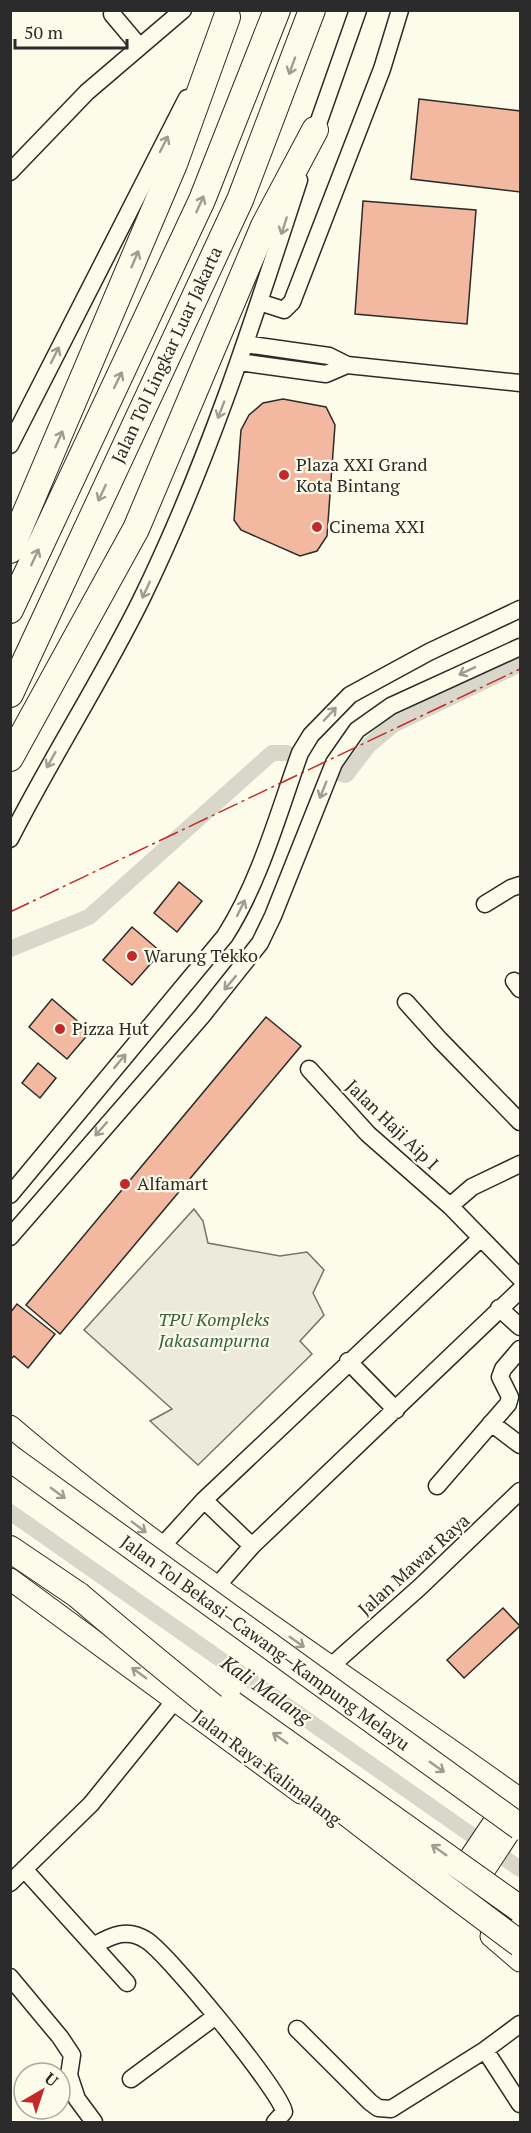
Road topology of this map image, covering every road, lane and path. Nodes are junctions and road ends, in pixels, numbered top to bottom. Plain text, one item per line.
1 (183, 10) edge
2 (277, 10) edge
3 (312, 10) edge
4 (358, 10) edge
5 (400, 10) edge
6 (112, 14) dead end
7 (229, 14) edge
8 (139, 46) junction
9 (315, 130) junction
10 (10, 172) edge
11 (259, 302) junction
12 (245, 344) junction
13 (239, 362) junction
14 (347, 365) junction
15 (520, 383) edge
16 (10, 445) edge
17 (10, 550) edge
18 (520, 609) edge
19 (10, 610) edge
20 (520, 647) edge
21 (10, 694) edge
22 (10, 758) edge
23 (10, 839) edge
24 (520, 885) edge
25 (485, 904) dead end
26 (406, 1002) dead end
27 (309, 1070) dead end
28 (520, 1122) edge
29 (520, 1164) edge
30 (10, 1195) edge
31 (450, 1206) junction
32 (10, 1237) edge
33 (480, 1239) junction
34 (520, 1278) edge
35 (520, 1290) edge
36 (499, 1308) junction
37 (520, 1327) edge
38 (520, 1349) edge
39 (348, 1361) junction
40 (396, 1410) junction
41 (491, 1423) junction
42 (10, 1426) edge
43 (520, 1445) edge
44 (10, 1458) edge
45 (437, 1486) dead end
46 (520, 1491) edge
47 (204, 1500) junction
48 (163, 1545) junction
49 (252, 1546) junction
50 (10, 1549) edge
51 (10, 1579) edge
52 (217, 1586) junction
53 (78, 1595) junction
54 (331, 1666) junction
55 (176, 1700) junction
56 (516, 1799) edge
57 (520, 1827) edge
58 (24, 1869) junction
59 (10, 1883) edge
60 (466, 1883) junction
61 (441, 1897) junction
62 (520, 1909) edge
63 (460, 1911) junction
64 (520, 1944) edge
65 (95, 1945) junction
66 (520, 1961) edge
67 (10, 1977) edge
68 (127, 1983) dead end
69 (216, 2016) junction
70 (520, 2024) edge
71 (297, 2029) dead end
72 (485, 2050) junction
73 (131, 2079) dead end
74 (520, 2104) edge
75 (94, 2122) edge
76 (275, 2122) edge

1 - 8 street
19 -> 2 highway, Jalan Tol Lingkar Luar Jakarta
3 -> 21 highway, Jalan Tol Lingkar Luar Jakarta
4 - 9 street
5 - 11 street
6 - 8 street
16 -> 7 street
17 -> 7 highway
8 - 10 street
9 -> 11 street
9 - 22 highway
11 - 12 street
12 - 13 street
12 - 14 street
13 - 14 street
13 -> 23 street
14 - 15 street
30 -> 18 street
20 -> 32 street
24 - 25 street
26 - 28 street
27 - 31 street, Jalan Haji Aip I
29 - 31 street
31 - 33 street, Jalan Haji Aip I
33 - 34 street, Jalan Haji Aip I
33 - 39 street
35 - 36 street
36 - 37 street
36 - 40 street
38 - 41 street
39 - 40 street
39 - 47 street
40 - 49 street
41 - 43 street
41 - 45 street
42 -> 48 main road
44 -> 57 highway, Jalan Tol Bekasi–Cawang–Kampung Melayu, bridge
46 - 54 street, Jalan Mawar Raya
47 - 48 street
47 - 49 street
48 - 52 main road
49 - 52 street
50 - 53 highway
55 -> 51 main road, Jalan Raya Kalimalang
52 -> 54 main road
62 -> 53 highway, bridge
53 - 64 highway, bridge
54 - 56 main road
55 - 58 street
55 - 61 main road, Jalan Raya Kalimalang
56 - 60 main road, bridge
58 - 59 street
58 - 65 street
60 - 61 main road
60 - 63 main road
61 - 63 main road, Jalan Raya Kalimalang
63 - 66 main road, Jalan Raya Kalimalang
65 - 68 street
65 - 69 street
67 - 75 street
69 - 73 street
69 - 76 street
70 - 72 street
71 - 72 street
72 - 74 street

